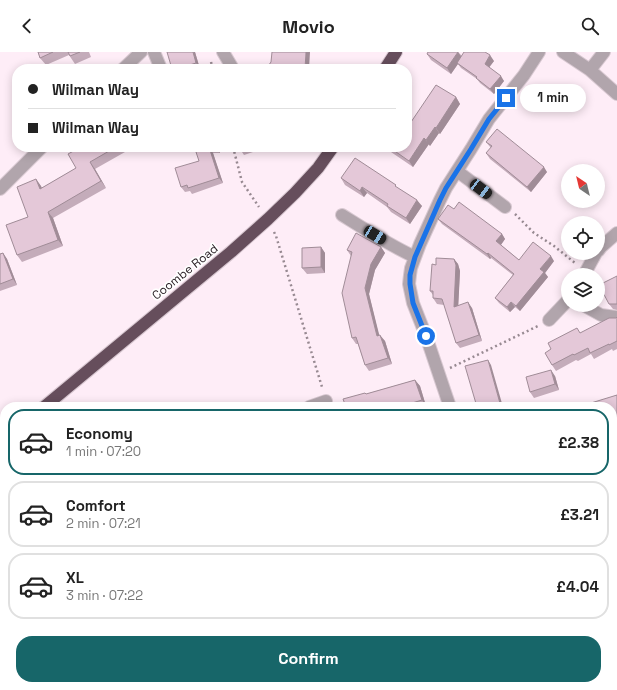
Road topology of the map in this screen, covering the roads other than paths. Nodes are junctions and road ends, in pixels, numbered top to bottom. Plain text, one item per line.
1 (141, 52) edge
2 (154, 52) edge
3 (223, 52) edge
4 (396, 52) edge
5 (539, 52) edge
6 (563, 52) edge
7 (604, 52) edge
8 (128, 64) edge
9 (159, 64) edge
10 (230, 64) edge
11 (388, 64) edge
12 (590, 70) junction
13 (617, 94) edge
14 (37, 152) edge
15 (329, 152) edge
16 (457, 171) junction
17 (0, 189) edge
18 (505, 207) road end
19 (342, 215) dead end
20 (617, 233) edge
21 (605, 243) edge
22 (415, 257) junction
23 (561, 307) edge
24 (596, 312) edge
25 (617, 317) edge
26 (549, 320) road end
27 (326, 401) road end
28 (50, 402) edge
29 (323, 402) edge
30 (448, 402) edge

1 - 8 street
2 - 9 street
3 - 10 street
4 - 11 highway
5 - 16 street
6 - 12 street
7 - 12 street
12 - 13 street
14 - 17 street
15 - 28 highway, Coombe Road
16 - 18 street
16 - 22 street
19 - 22 street
20 - 21 street
22 - 30 street
23 - 26 street
24 - 25 street
27 - 29 street

